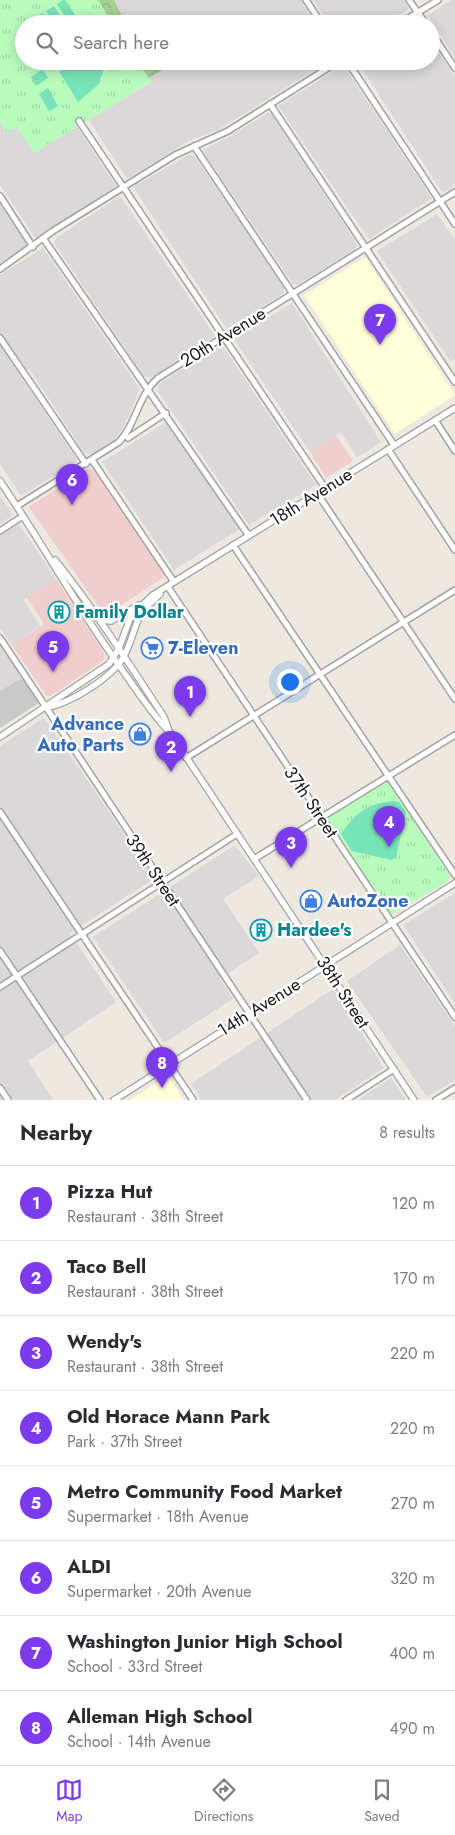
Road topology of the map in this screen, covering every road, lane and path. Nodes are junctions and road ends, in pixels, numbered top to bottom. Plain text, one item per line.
1 (306, 0) edge
2 (409, 0) edge
3 (438, 0) edge
4 (418, 12) junction
5 (316, 15) edge
6 (413, 15) edge
7 (420, 15) edge
8 (440, 46) edge
9 (455, 68) edge
10 (324, 70) edge
11 (353, 70) edge
12 (270, 104) junction
13 (79, 121) dead end
14 (194, 146) junction
15 (124, 188) junction
16 (455, 192) edge
17 (0, 196) edge
18 (440, 201) junction
19 (455, 224) edge
20 (44, 238) junction
21 (34, 247) junction
22 (366, 248) junction
23 (0, 269) edge
24 (293, 293) junction
25 (224, 337) junction
26 (0, 338) edge
27 (455, 382) edge
28 (147, 389) junction
29 (455, 408) edge
30 (166, 413) junction
31 (434, 420) junction
32 (128, 438) dead end
33 (391, 447) junction
34 (455, 451) edge
35 (92, 460) junction
36 (86, 464) junction
37 (0, 481) edge
38 (325, 488) junction
39 (318, 493) junction
40 (17, 506) junction
41 (23, 516) junction
42 (0, 531) edge
43 (248, 536) junction
44 (233, 545) junction
45 (44, 547) junction
46 (455, 550) edge
47 (174, 582) junction
48 (168, 587) junction
49 (455, 590) edge
50 (143, 603) junction
51 (100, 619) junction
52 (404, 622) junction
53 (0, 638) edge
54 (119, 648) junction
55 (124, 656) junction
56 (114, 658) junction
57 (118, 664) junction
58 (320, 674) junction
59 (455, 699) edge
60 (47, 707) junction
61 (253, 715) junction
62 (171, 734) junction
63 (455, 735) edge
64 (0, 737) edge
65 (186, 758) junction
66 (388, 775) junction
67 (0, 812) edge
68 (321, 817) junction
69 (237, 834) junction
70 (254, 859) junction
71 (455, 875) edge
72 (161, 882) junction
73 (455, 883) edge
74 (392, 922) junction
75 (82, 933) junction
76 (0, 951) edge
77 (325, 966) junction
78 (16, 976) junction
79 (0, 987) edge
80 (249, 1014) junction
81 (455, 1017) edge
82 (169, 1064) junction
83 (394, 1068) junction
84 (0, 1088) edge
85 (455, 1088) edge
86 (8, 1100) edge
87 (100, 1100) edge
88 (114, 1100) edge
89 (193, 1100) edge
90 (307, 1100) edge
91 (346, 1100) edge
92 (414, 1100) edge
93 (436, 1100) edge

1 - 5 street
2 - 4 street
3 - 4 street
4 - 6 street
4 - 7 street
8 - 9 street
10 - 12 street
11 - 18 street
12 - 14 street
12 - 22 street
13 - 15 street
14 - 15 street
14 - 24 street
15 - 20 street
15 - 25 street
16 - 18 street, 20th Avenue
17 - 21 street
18 - 19 street
18 - 22 street, 20th Avenue
20 - 21 street
20 - 28 street
21 - 23 street
22 - 24 street, 20th Avenue
22 - 27 street
24 - 25 street, 20th Avenue
24 - 33 street
25 - 28 street, 20th Avenue
25 - 38 street
26 - 36 street
28 - 30 street
28 - 35 street, 20th Avenue
29 - 31 street, 18th Avenue
30 - 32 street
30 - 43 street
31 - 33 street, 18th Avenue
31 - 34 street
33 - 38 street, 18th Avenue
33 - 46 street
35 - 36 street, 20th Avenue
35 - 47 street
36 - 40 street, 20th Avenue
37 - 40 street, 38th Street
38 - 39 street, 18th Avenue
39 - 43 street, 18th Avenue
39 - 52 street
40 - 41 street, 38th Street
41 - 42 street
41 - 45 street, 38th Street
43 - 44 street, 18th Avenue
44 - 47 street, 18th Avenue
44 - 58 street
45 - 51 street, 38th Street
45 - 56 street, 38th Street
47 - 48 street, 18th Avenue
48 - 50 street, 18th Avenue
48 - 55 street, 18th Avenue
48 - 61 street, 37th Street
49 - 52 street
50 - 51 street
50 - 54 street, 18th Avenue
51 - 54 street, 38th Street
52 - 58 street
52 - 59 street
53 - 60 street, 39th Street
54 - 55 street, 38th Street
54 - 56 street, 18th Avenue
55 - 57 street, 18th Avenue
55 - 62 street, 38th Street
56 - 57 street, 38th Street
56 - 60 street, 18th Avenue
57 - 60 street, 18th Avenue
57 - 62 street, 38th Street
58 - 61 street
58 - 66 street
60 - 64 street, 18th Avenue
60 - 72 street, 39th Street
61 - 65 street
61 - 68 street, 37th Street
62 - 65 street, 38th Street
63 - 66 street
65 - 69 street, 38th Street
66 - 68 street
66 - 71 street
67 - 75 street
68 - 70 street
68 - 74 street, 37th Street
69 - 70 street, 38th Street
69 - 72 street
70 - 77 street, 38th Street
72 - 75 street
72 - 80 street, 39th Street
73 - 74 street, 14th Avenue
74 - 77 street, 14th Avenue
74 - 81 street, 37th Street
75 - 78 street
75 - 82 street
76 - 78 street
77 - 80 street, 14th Avenue
77 - 83 street, 38th Street
78 - 79 street
78 - 87 street
80 - 82 street, 14th Avenue
80 - 90 street, 39th Street
82 - 88 street, 14th Avenue
82 - 89 street
83 - 91 street
83 - 92 street, 38th Street
84 - 86 street
85 - 93 street

